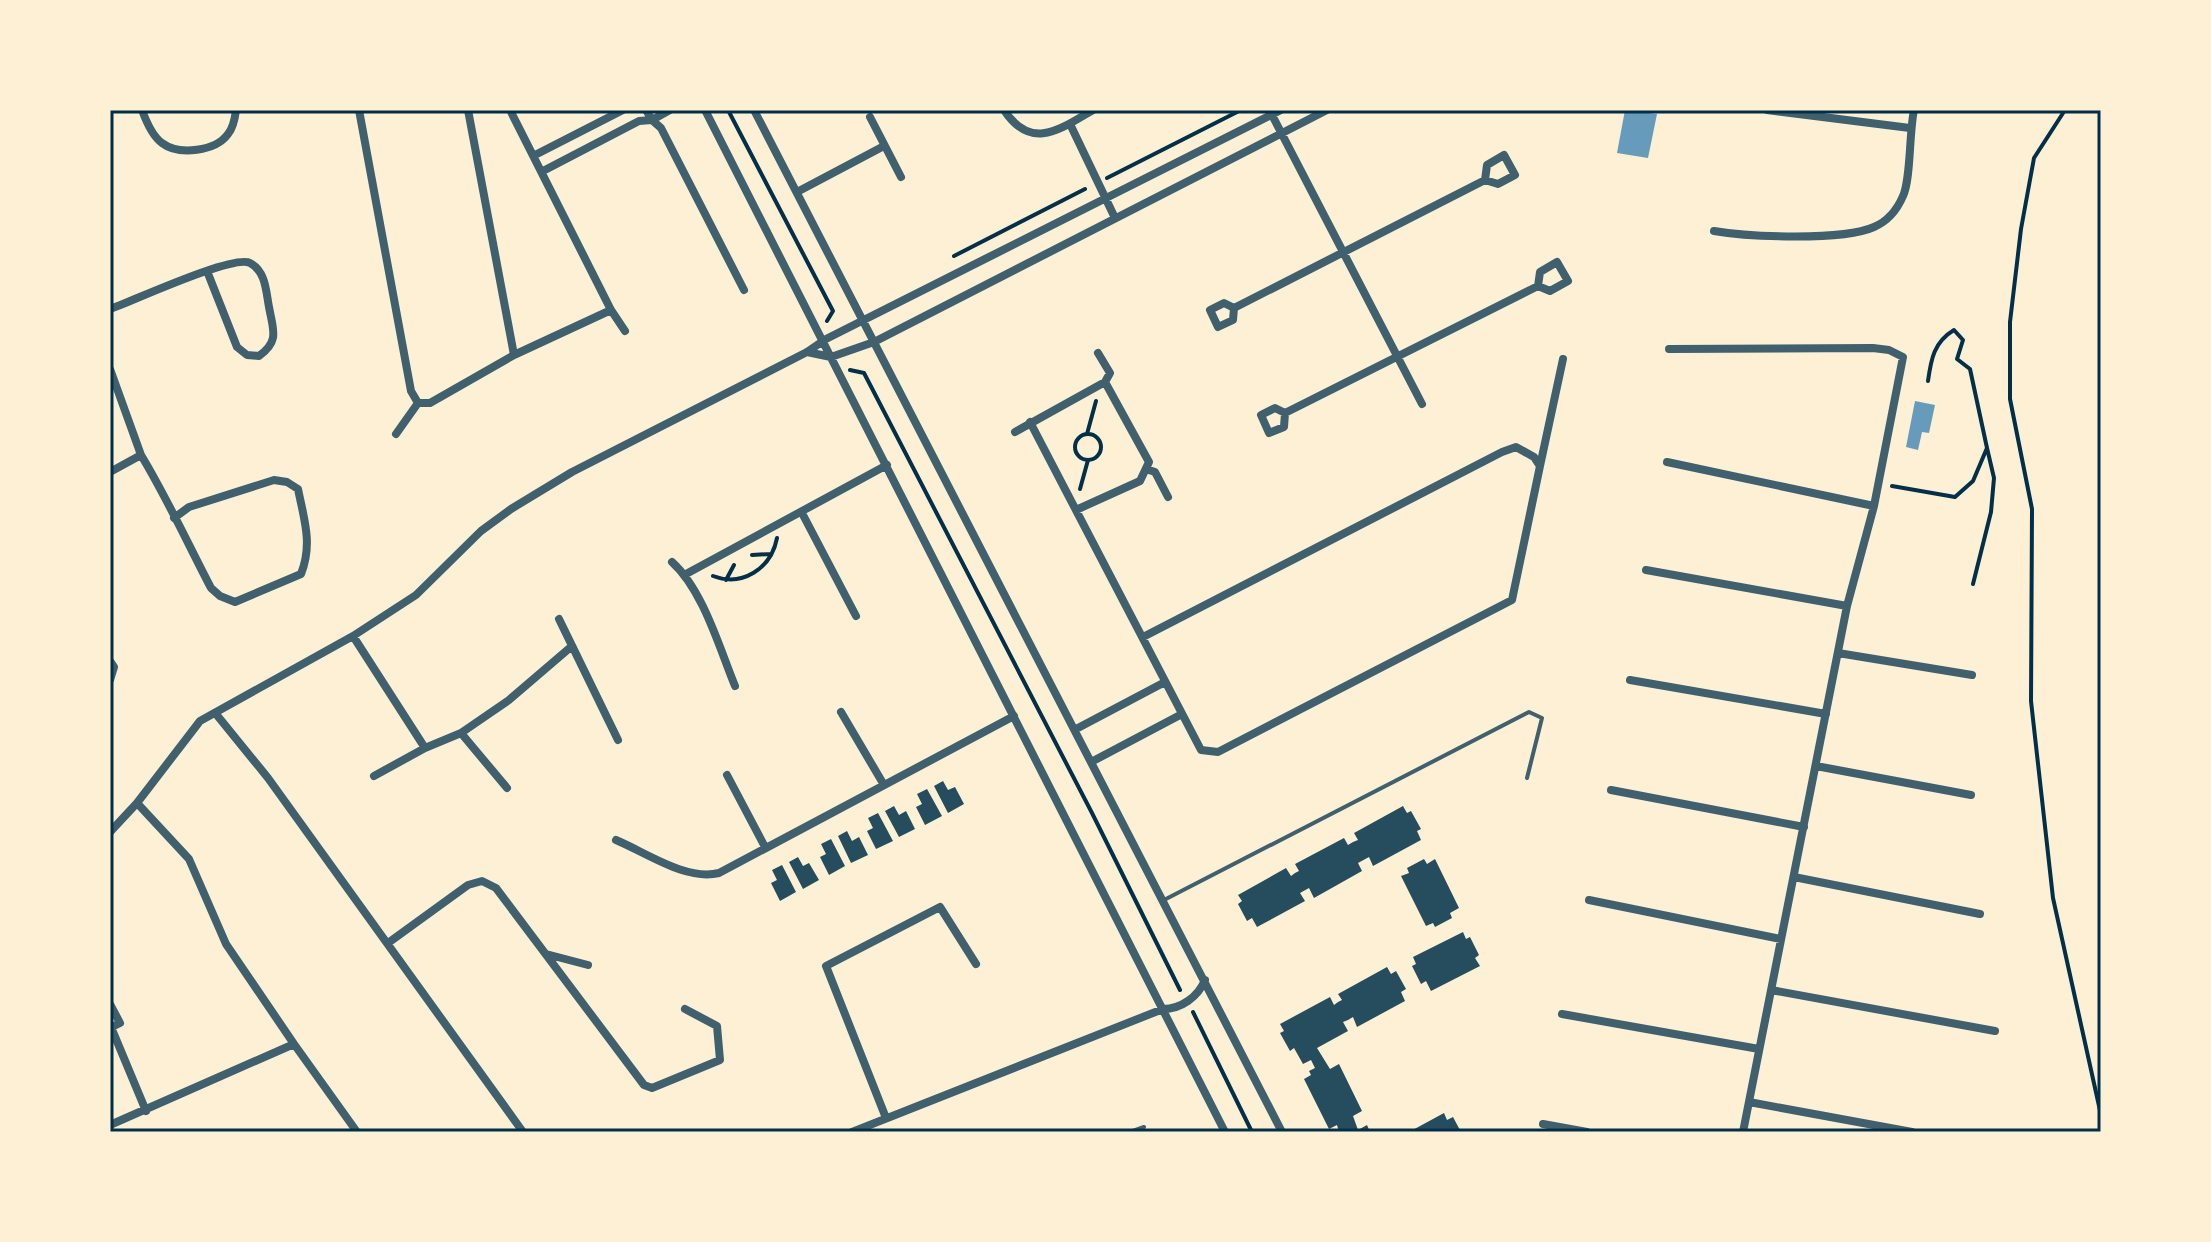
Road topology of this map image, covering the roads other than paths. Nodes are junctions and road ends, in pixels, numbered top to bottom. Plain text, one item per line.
1 (142, 110) edge
2 (236, 110) edge
3 (359, 110) edge
4 (468, 110) edge
5 (510, 110) edge
6 (623, 110) edge
7 (646, 110) edge
8 (670, 110) edge
9 (705, 110) edge
10 (754, 110) edge
11 (1004, 110) edge
12 (1093, 110) edge
13 (1327, 110) edge
14 (1767, 110) edge
15 (1914, 110) edge
16 (1277, 112) edge
17 (870, 117) dead end
18 (652, 120) junction
19 (1070, 124) junction
20 (1910, 128) junction
21 (1282, 134) junction
22 (884, 146) junction
23 (535, 155) junction
24 (543, 171) junction
25 (901, 177) dead end
26 (1485, 180) dead end
27 (797, 192) junction
28 (1105, 198) junction
29 (1115, 218) junction
30 (1714, 231) dead end
31 (1343, 252) junction
32 (207, 271) junction
33 (1538, 286) dead end
34 (744, 290) dead end
35 (1234, 308) dead end
36 (110, 309) edge
37 (611, 310) junction
38 (863, 320) junction
39 (625, 331) dead end
40 (825, 339) junction
41 (874, 342) junction
42 (1669, 349) dead end
43 (807, 352) junction
44 (1098, 353) dead end
45 (514, 355) junction
46 (834, 356) junction
47 (1397, 356) junction
48 (1563, 359) dead end
49 (110, 369) edge
50 (1102, 384) junction
51 (418, 403) junction
52 (1422, 404) dead end
53 (1285, 413) dead end
54 (1030, 422) junction
55 (1015, 432) dead end
56 (396, 434) dead end
57 (141, 455) junction
58 (1667, 462) dead end
59 (887, 465) junction
60 (1540, 466) junction
61 (1146, 469) junction
62 (110, 472) edge
63 (1168, 497) dead end
64 (1874, 506) junction
65 (1075, 508) junction
66 (802, 513) junction
67 (174, 518) junction
68 (672, 562) dead end
69 (1646, 570) dead end
70 (686, 574) junction
71 (1847, 606) junction
72 (856, 616) dead end
73 (559, 619) dead end
74 (353, 636) junction
75 (1143, 637) junction
76 (572, 646) junction
77 (1838, 653) junction
78 (110, 661) edge
79 (1972, 675) dead end
80 (110, 680) edge
81 (1630, 680) dead end
82 (1165, 682) junction
83 (735, 686) dead end
84 (841, 712) dead end
85 (216, 714) junction
86 (1182, 714) junction
87 (1826, 714) junction
88 (1014, 716) junction
89 (1076, 729) junction
90 (461, 733) junction
91 (618, 740) dead end
92 (425, 748) junction
93 (1093, 761) junction
94 (1816, 766) junction
95 (727, 775) dead end
96 (374, 776) dead end
97 (1527, 778) dead end
98 (884, 785) junction
99 (507, 788) dead end
100 (1611, 790) dead end
101 (1971, 795) dead end
102 (137, 803) junction
103 (1804, 827) junction
104 (110, 832) edge
105 (616, 840) dead end
106 (765, 847) junction
107 (1794, 877) junction
108 (1164, 900) junction
109 (1589, 900) dead end
110 (1980, 914) dead end
111 (1781, 939) junction
112 (388, 943) junction
113 (545, 954) junction
114 (976, 964) dead end
115 (588, 965) dead end
116 (1205, 980) junction
117 (1771, 990) junction
118 (110, 1004) edge
119 (685, 1009) dead end
120 (1163, 1009) junction
121 (1562, 1014) dead end
122 (111, 1028) edge
123 (1995, 1031) dead end
124 (294, 1044) junction
125 (1759, 1049) junction
126 (1749, 1102) junction
127 (146, 1111) junction
128 (886, 1118) junction
129 (1543, 1124) dead end
130 (110, 1125) edge
131 (1144, 1127) dead end
132 (357, 1132) edge
133 (523, 1132) edge
134 (852, 1132) edge
135 (1130, 1132) edge
136 (1225, 1132) edge
137 (1282, 1132) edge
138 (1587, 1132) edge
139 (1743, 1132) edge
140 (1912, 1132) edge

1 - 2 street
3 - 51 street
4 - 45 street
5 - 23 street
6 - 23 street
7 - 18 street
8 - 18 street
9 - 40 street
10 - 27 street
11 - 19 street
12 - 19 street
13 - 21 street
14 - 20 street
15 - 20 street
16 - 21 street
16 - 28 street
17 - 22 street
18 - 24 street
18 - 34 street
19 - 28 street
20 - 30 street
21 - 29 street
21 - 31 street
22 - 25 street
22 - 27 street
23 - 24 street
24 - 37 street
26 - 31 street
27 - 38 street
28 - 29 street
28 - 38 street
29 - 41 street
31 - 35 street
31 - 47 street
32 - 32 street
32 - 36 street
33 - 47 street
37 - 39 street
37 - 45 street
38 - 40 street
38 - 41 street
40 - 43 street
40 - 46 street
41 - 46 street
41 - 89 street
42 - 64 street
43 - 46 street
43 - 74 street
44 - 50 street
45 - 51 street
46 - 59 street
47 - 52 street
47 - 53 street
48 - 60 street
49 - 57 street
50 - 54 street
50 - 61 street
51 - 56 street
54 - 55 street
54 - 65 street
57 - 62 street
57 - 67 street
58 - 64 street
59 - 66 street
59 - 88 street
60 - 75 street
60 - 86 street
61 - 63 street
61 - 65 street
64 - 71 street
65 - 75 street
66 - 70 street
66 - 72 street
67 - 67 street
68 - 70 street
69 - 71 street
70 - 83 street
71 - 77 street
73 - 76 street
74 - 85 street
74 - 92 street
75 - 82 street
76 - 90 street
76 - 91 street
77 - 79 street
77 - 87 street
78 - 80 street
81 - 87 street
82 - 86 street
82 - 89 street
84 - 98 street
85 - 102 street
85 - 112 street
86 - 93 street
87 - 94 street
88 - 98 street
88 - 120 street
89 - 93 street
90 - 92 street
90 - 99 street
92 - 96 street
93 - 108 street
94 - 101 street
94 - 103 street
95 - 106 street
97 - 108 lane
98 - 106 street
100 - 103 street
102 - 104 street
102 - 124 street
103 - 107 street
105 - 106 street
107 - 110 street
107 - 111 street
108 - 116 street
109 - 111 street
111 - 117 street
112 - 113 street
112 - 133 street
113 - 115 street
113 - 119 street
114 - 128 street
116 - 120 street
116 - 137 street
117 - 123 street
117 - 125 street
118 - 122 street
120 - 128 street
120 - 136 street
121 - 125 street
122 - 127 street
124 - 127 street
124 - 132 street
125 - 126 street
126 - 139 street
126 - 140 street
127 - 130 street
128 - 134 street
129 - 138 street
131 - 135 lane

